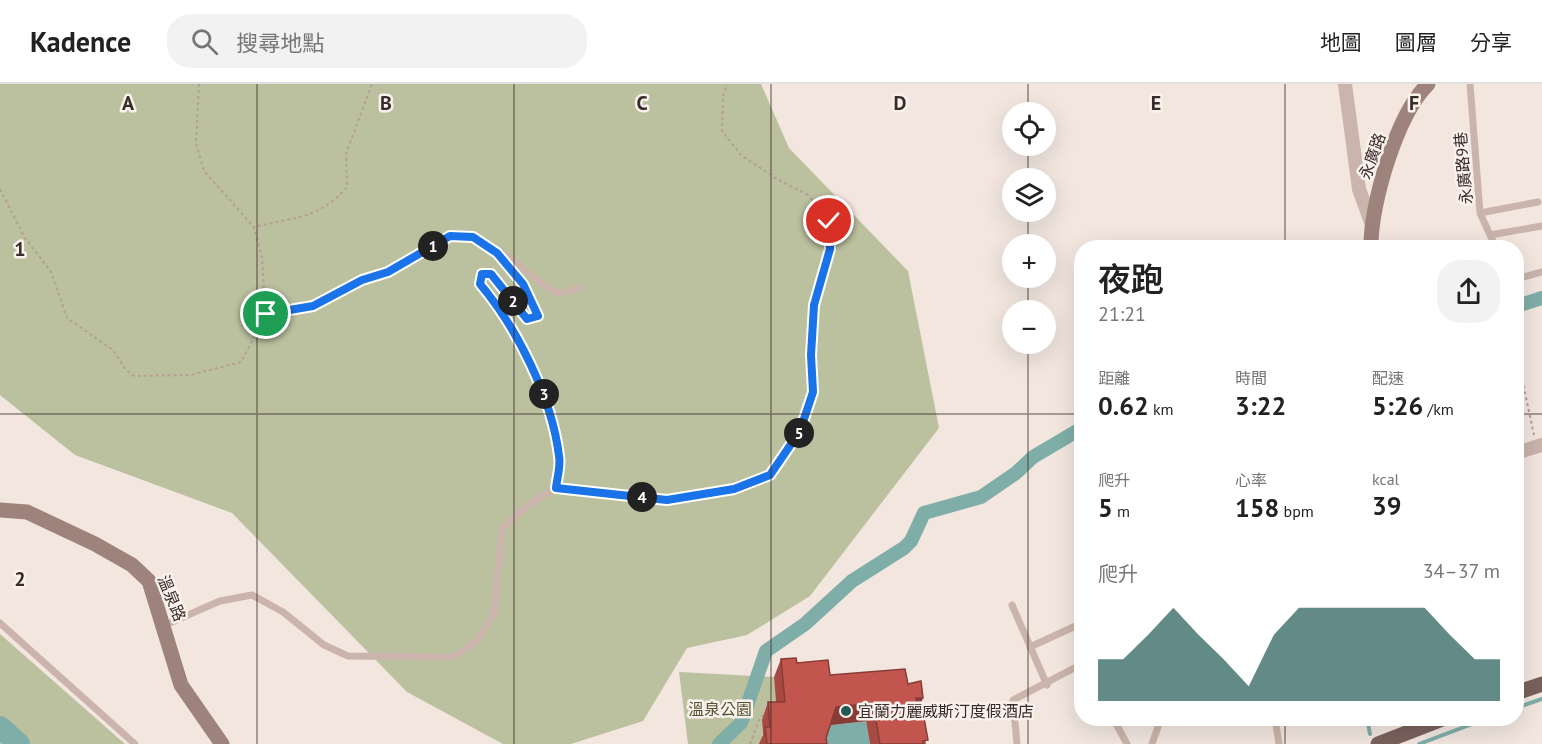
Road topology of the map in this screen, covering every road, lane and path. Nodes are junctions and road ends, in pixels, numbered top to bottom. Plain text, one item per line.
1 (199, 84) edge
2 (372, 84) edge
3 (727, 84) edge
4 (1345, 84) edge
5 (1428, 84) edge
6 (1470, 84) edge
7 (0, 189) edge
8 (1538, 202) dead end
9 (1480, 213) junction
10 (1372, 225) junction
11 (1542, 226) edge
12 (254, 227) junction
13 (1490, 235) junction
14 (1371, 240) edge
15 (1492, 240) edge
16 (487, 246) junction
17 (1542, 272) edge
18 (1524, 277) edge
19 (579, 288) dead end
20 (266, 314) junction
21 (1524, 385) edge
22 (1540, 446) edge
23 (1524, 451) edge
24 (556, 488) junction
25 (0, 510) edge
26 (1012, 605) dead end
27 (0, 623) edge
28 (165, 625) junction
29 (1074, 627) edge
30 (1030, 647) junction
31 (1074, 669) edge
32 (1542, 684) edge
33 (1047, 685) junction
34 (1524, 690) edge
35 (768, 711) edge
36 (1117, 726) edge
37 (1276, 726) edge
38 (1418, 726) edge
39 (1158, 727) dead end
40 (135, 744) edge
41 (222, 744) edge
42 (750, 744) edge
43 (1017, 744) edge
44 (1127, 744) edge
45 (1152, 744) edge
46 (1279, 744) edge
47 (1378, 744) edge

1 - 12 path
2 - 12 path
3 - 24 path
4 - 10 street
5 - 10 street, 永廣路
6 - 9 lane, 永廣路9巷
7 - 20 path
8 - 9 lane
9 - 13 lane, 永廣路9巷
10 - 14 street, 永廣路
11 - 13 lane
12 - 20 path
13 - 15 lane, 永廣路9巷
16 - 19 lane
16 - 20 lane
16 - 24 lane
17 - 18 lane
21 - 22 path
22 - 23 street
24 - 28 lane
25 - 28 street, 溫泉路
26 - 30 lane
27 - 40 lane
28 - 41 street, 溫泉路
29 - 30 lane
30 - 33 lane
31 - 33 lane
32 - 34 main road
33 - 43 lane
35 - 42 path
36 - 44 lane
37 - 46 lane
38 - 47 main road
39 - 45 lane

